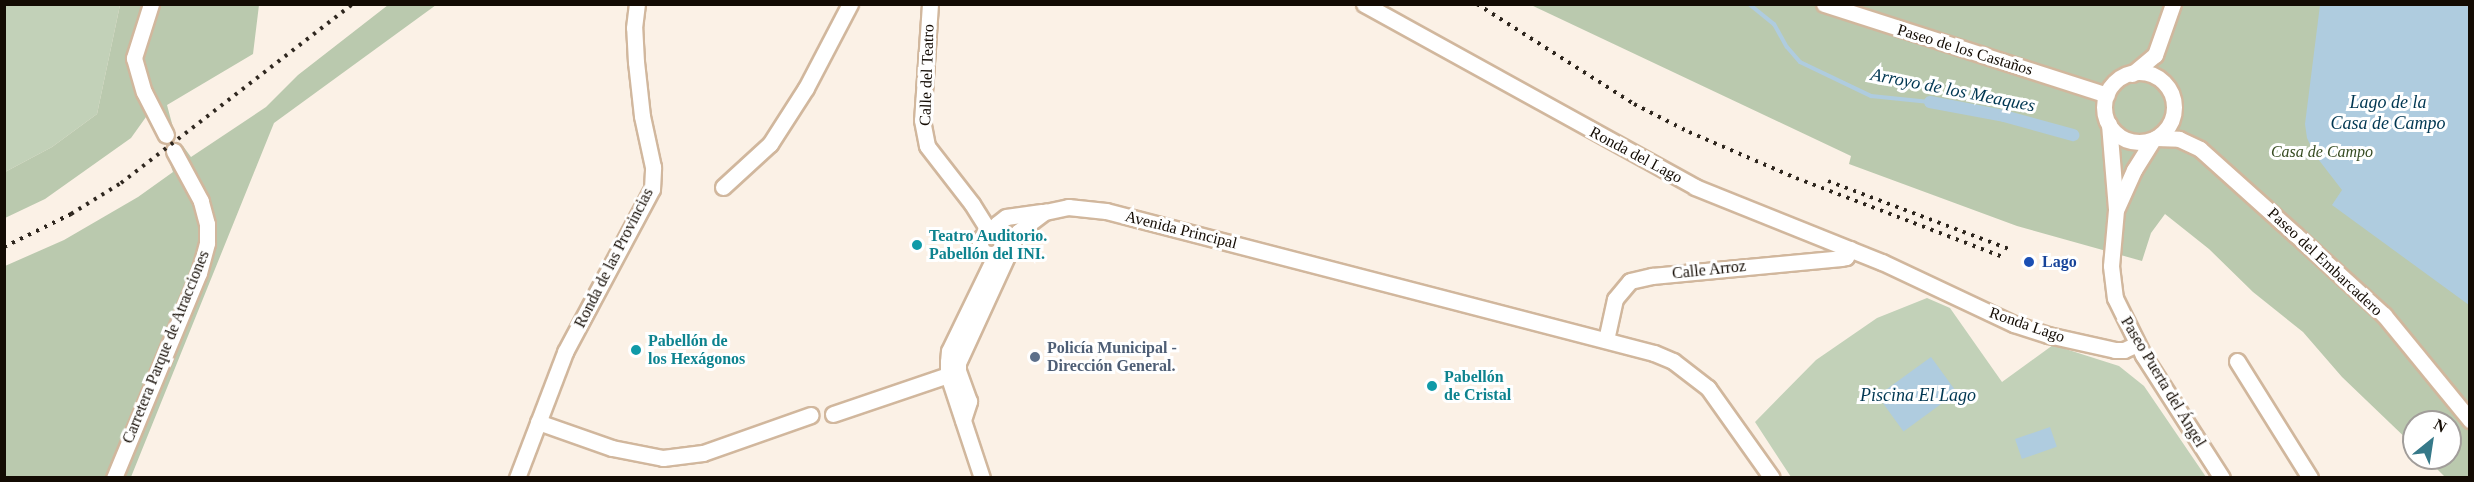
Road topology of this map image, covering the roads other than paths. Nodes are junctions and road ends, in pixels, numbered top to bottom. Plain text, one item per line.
1 (151, 4) edge
2 (637, 4) edge
3 (850, 4) edge
4 (930, 4) edge
5 (1364, 4) edge
6 (2173, 4) edge
7 (1830, 6) edge
8 (2155, 55) junction
9 (2132, 74) junction
10 (2166, 85) junction
11 (2106, 95) junction
12 (2109, 124) junction
13 (166, 135) dead end
14 (2154, 139) junction
15 (174, 151) dead end
16 (723, 187) dead end
17 (2116, 210) junction
18 (1045, 212) junction
19 (992, 233) junction
20 (1850, 249) junction
21 (1921, 278) joint
22 (1606, 340) junction
23 (2137, 344) junction
24 (2237, 361) dead end
25 (948, 375) junction
26 (833, 414) dead end
27 (811, 415) dead end
28 (963, 420) junction
29 (2469, 420) edge
30 (538, 422) junction
31 (114, 477) edge
32 (517, 477) edge
33 (982, 477) edge
34 (1772, 477) edge
35 (2222, 477) edge
36 (2307, 477) edge

1 - 13 street
2 - 30 street, Ronda de las Provincias
3 - 16 street
4 - 19 street, Calle del Teatro
5 - 20 street, Ronda del Lago
6 - 8 street
7 - 11 street, Paseo de los Castaños
8 - 9 street
8 - 10 street
9 - 10 street
9 - 11 street
10 - 14 street
11 - 12 street
12 - 14 street
12 - 17 street, Paseo Puerta del Ángel
14 - 17 street, Paseo Puerta del Ángel
14 - 29 street, Paseo del Embarcadero
15 - 31 street, Carretera Parque de Atracciones
17 - 23 street, Paseo Puerta del Ángel
18 - 19 street
18 - 22 street, Avenida Principal
18 - 28 street, Avenida Principal
19 - 25 street
20 - 21 street, Ronda del Lago
20 - 22 street, Calle Arroz
21 - 23 street, Ronda Lago
22 - 34 street, Avenida Principal
23 - 35 street, Paseo Puerta del Ángel
24 - 36 street
25 - 26 street
25 - 28 street
27 - 30 street
28 - 33 street, Avenida Principal
30 - 32 street, Ronda de las Provincias

